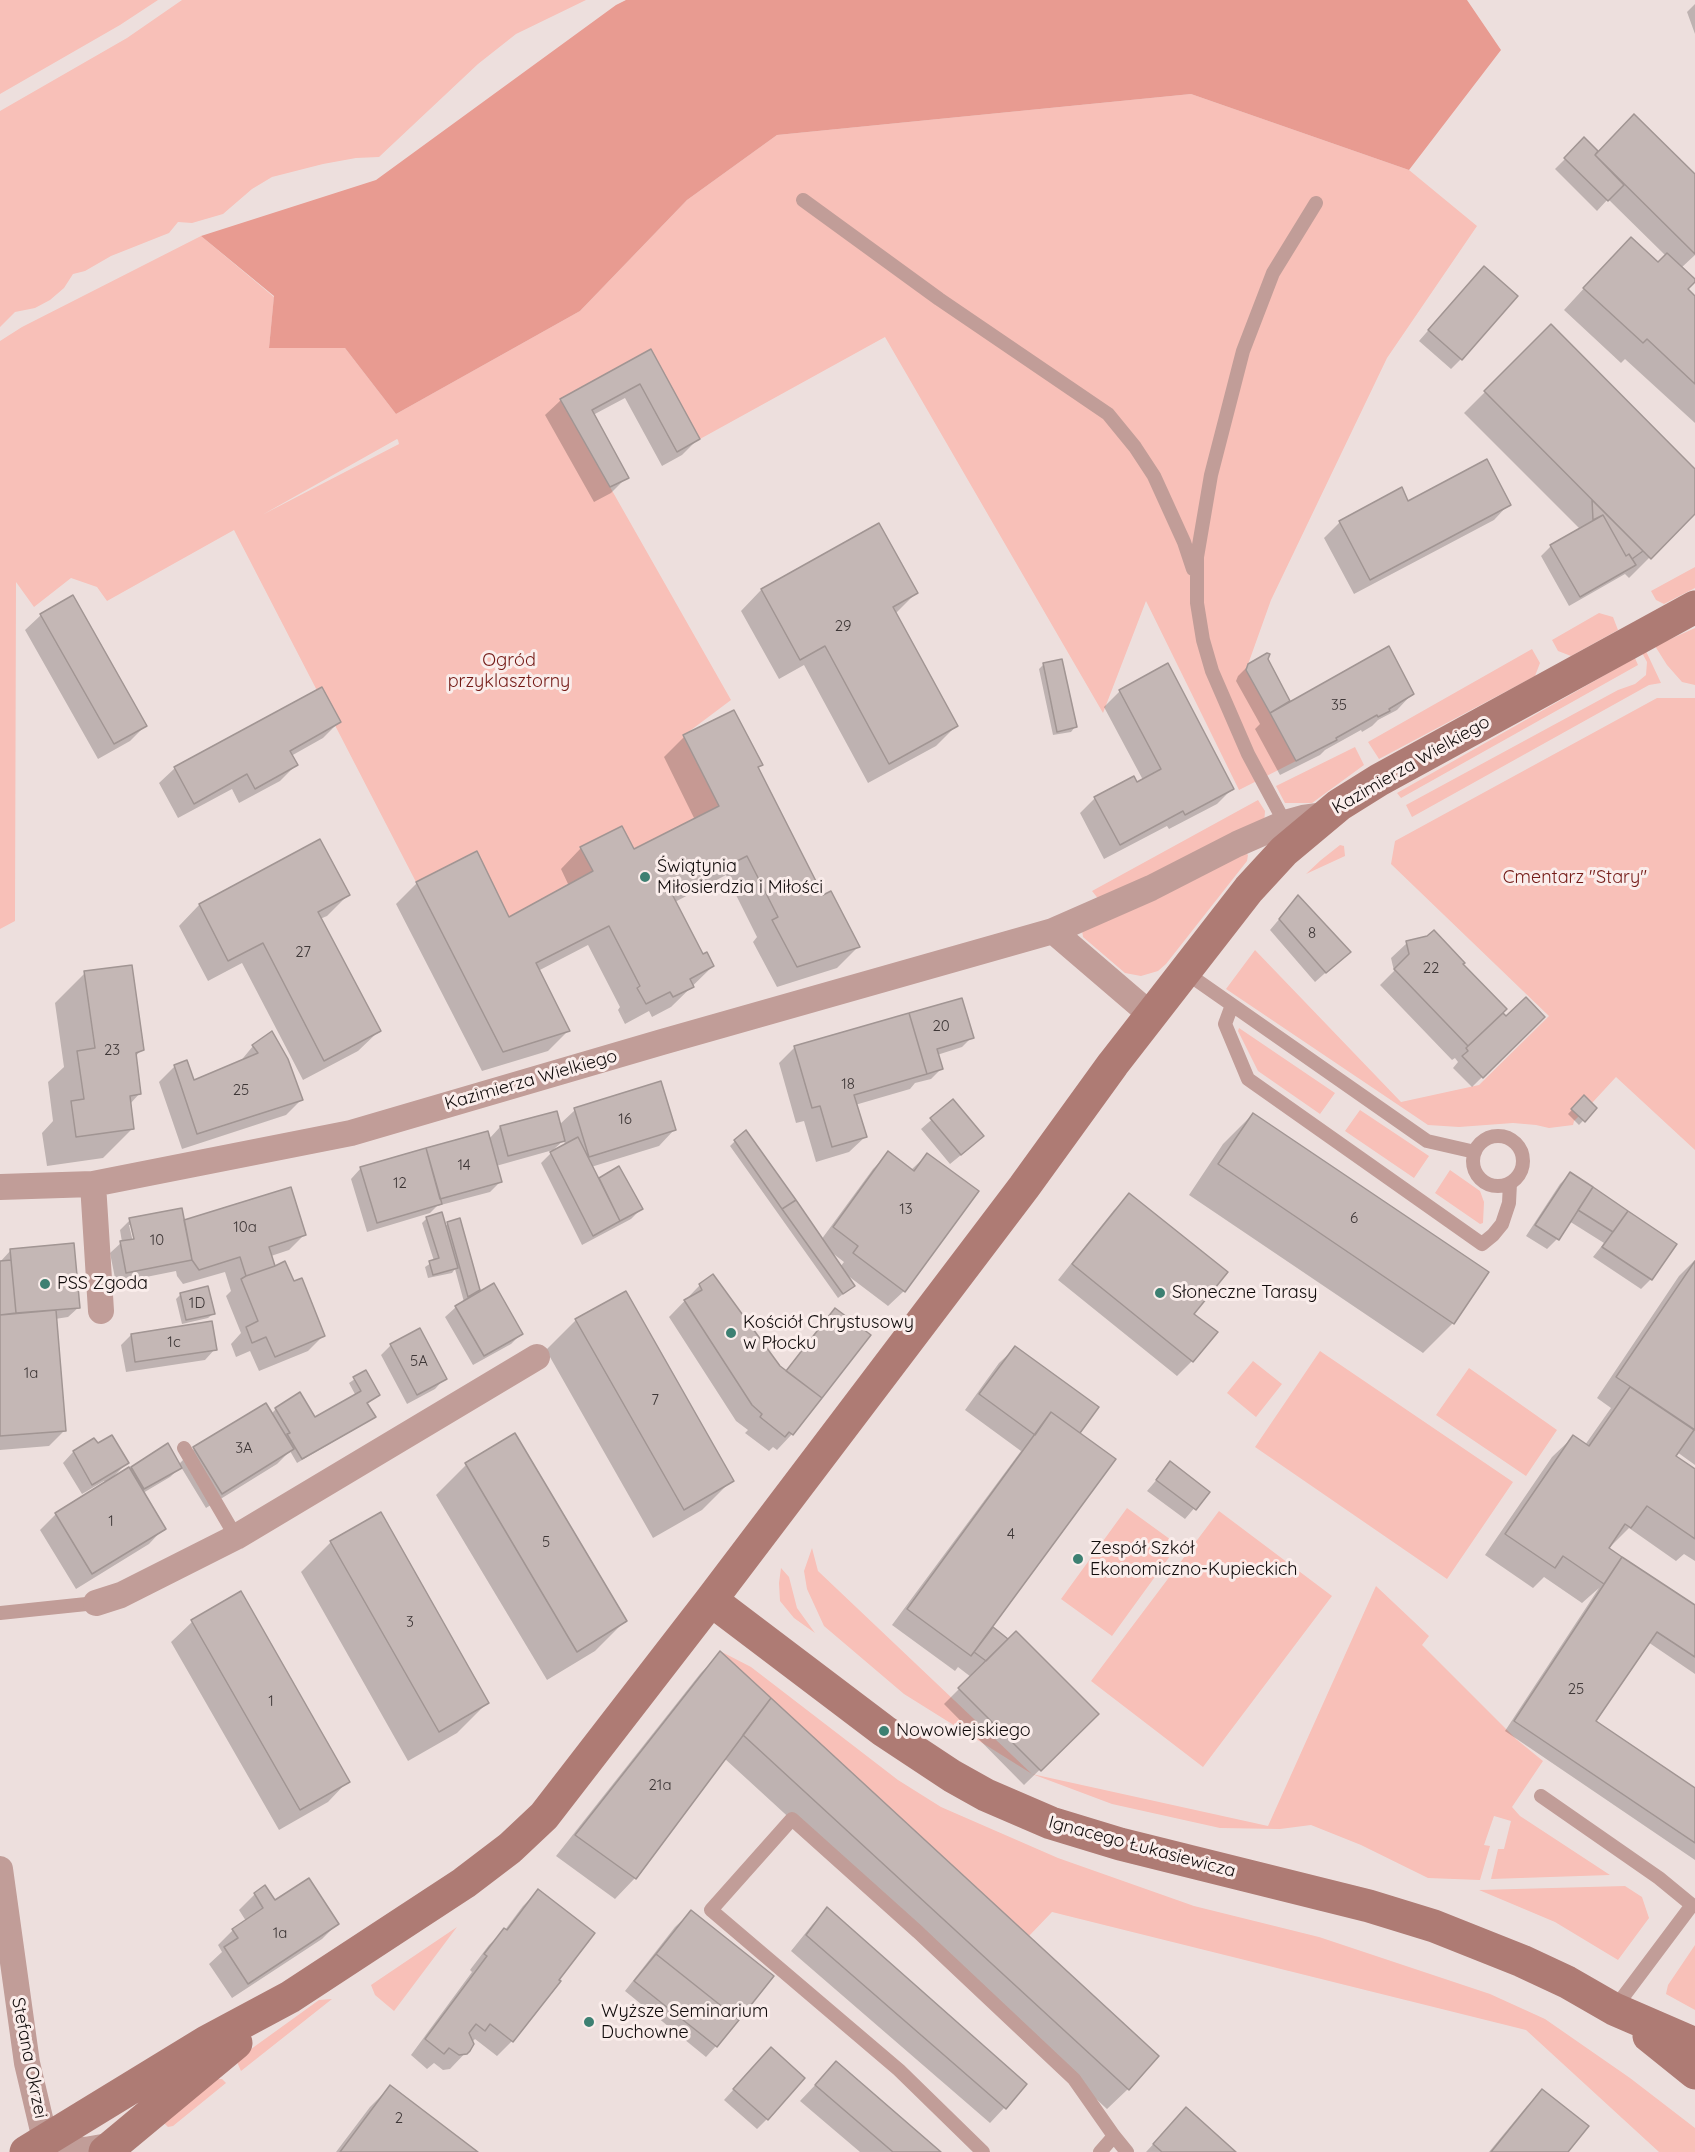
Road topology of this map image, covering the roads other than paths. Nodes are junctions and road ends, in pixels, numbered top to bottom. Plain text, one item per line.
1 (803, 200) dead end
2 (1316, 203) dead end
3 (1197, 579) junction
4 (1695, 607) edge
5 (1325, 815) junction
6 (1285, 823) junction
7 (1053, 931) junction
8 (1185, 972) junction
9 (1232, 1005) junction
10 (1151, 1016) junction
11 (1474, 1152) junction
12 (1510, 1183) junction
13 (93, 1184) junction
14 (0, 1187) edge
15 (100, 1311) dead end
16 (537, 1357) dead end
17 (184, 1448) dead end
18 (236, 1537) junction
19 (711, 1600) junction
20 (96, 1603) joint
21 (0, 1613) edge
22 (1541, 1796) dead end
23 (0, 1869) edge
24 (290, 1997) junction
25 (1614, 2009) junction
26 (1695, 2044) edge
27 (1695, 2073) edge
28 (1114, 2136) junction
29 (40, 2148) edge
30 (110, 2149) edge
31 (983, 2152) edge
32 (1100, 2152) edge
33 (1127, 2152) edge

1 - 3 lane
2 - 3 lane
3 - 6 lane
4 - 5 street, Kazimierza Wielkiego
5 - 6 street, Kazimierza Wielkiego
5 - 8 street
6 - 7 street, Kazimierza Wielkiego
7 - 10 street
7 - 13 street, Kazimierza Wielkiego
8 - 9 lane
8 - 10 street
9 - 11 lane
9 - 12 lane
10 - 19 street
11 - 12 lane
11 - 12 lane
13 - 14 street, Kazimierza Wielkiego
13 - 15 street
16 - 18 street
17 - 18 lane
18 - 20 street
19 - 24 street
19 - 25 street, Ignacego Łukasiewicza
20 - 21 lane
22 - 25 lane
23 - 29 street, Stefana Okrzei
24 - 29 street
24 - 30 street
25 - 26 street, Ignacego Łukasiewicza
25 - 27 street, Ignacego Łukasiewicza
28 - 31 lane
28 - 32 lane
28 - 33 lane
29 - 30 street

